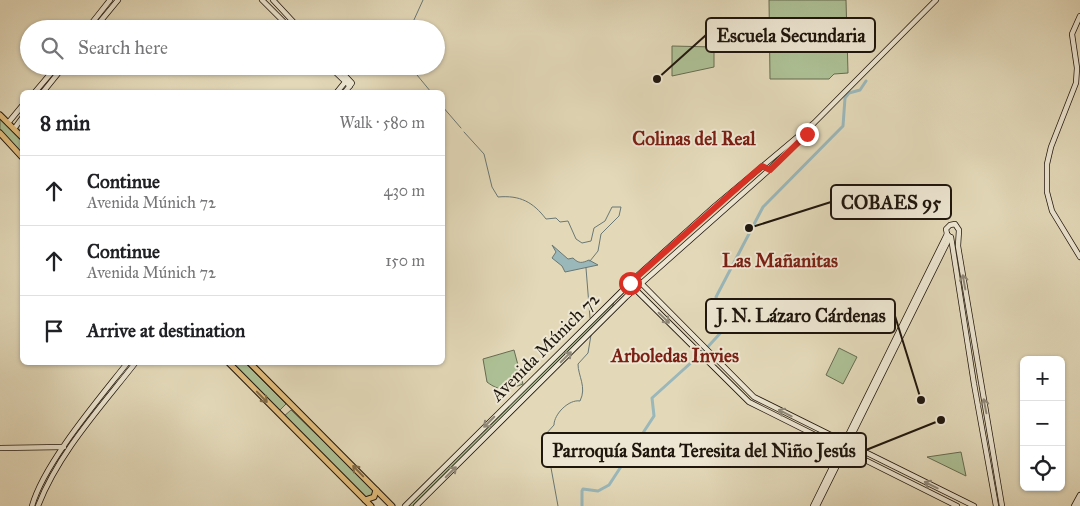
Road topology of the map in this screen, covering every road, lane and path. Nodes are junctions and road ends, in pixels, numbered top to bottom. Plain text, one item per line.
1 (110, 0) edge
2 (118, 0) edge
3 (262, 0) edge
4 (273, 0) edge
5 (936, 0) edge
6 (1079, 19) edge
7 (95, 20) edge
8 (101, 20) edge
9 (282, 20) edge
10 (292, 20) edge
11 (49, 75) edge
12 (57, 75) edge
13 (340, 75) edge
14 (343, 75) edge
15 (349, 82) junction
16 (37, 90) edge
17 (45, 90) edge
18 (340, 90) edge
19 (346, 90) edge
20 (20, 108) edge
21 (0, 114) edge
22 (20, 121) edge
23 (8, 123) junction
24 (814, 123) junction
25 (14, 129) junction
26 (0, 133) edge
27 (20, 135) edge
28 (20, 155) edge
29 (762, 166) junction
30 (770, 170) junction
31 (951, 236) junction
32 (1080, 257) edge
33 (636, 277) junction
34 (630, 283) junction
35 (642, 283) junction
36 (635, 289) junction
37 (582, 330) junction
38 (589, 334) junction
39 (581, 341) junction
40 (126, 365) edge
41 (134, 365) edge
42 (231, 365) edge
43 (252, 365) edge
44 (846, 443) junction
45 (64, 447) junction
46 (0, 448) edge
47 (843, 449) junction
48 (376, 490) junction
49 (1080, 495) edge
50 (365, 500) junction
51 (1080, 502) edge
52 (32, 506) edge
53 (38, 506) edge
54 (371, 506) edge
55 (392, 506) edge
56 (405, 506) edge
57 (416, 506) edge
58 (813, 506) edge
59 (817, 506) edge
60 (957, 506) edge
61 (974, 506) edge
62 (996, 506) edge
63 (1002, 506) edge
64 (1076, 506) edge

1 - 7 main road
2 - 8 main road
3 - 9 main road
4 - 10 main road
5 - 24 main road
6 - 32 main road
11 - 16 main road
12 - 17 main road
13 - 15 main road
14 - 15 main road
15 - 18 main road
15 - 19 main road
20 - 23 main road
21 - 23 main road
22 - 25 main road
23 - 25 main road
24 - 29 main road, Avenida Múnich 72
24 - 30 main road, Avenida Múnich 72
25 - 27 main road
26 - 28 main road
29 - 30 main road
29 - 33 main road, Avenida Múnich 72
30 - 35 main road, Avenida Múnich 72
31 - 44 main road
31 - 62 main road
63 -> 31 main road
33 - 34 main road, Avenida Múnich 72
33 - 35 main road
34 - 36 main road
34 - 37 main road, Avenida Múnich 72
35 - 36 main road, Avenida Múnich 72
44 -> 35 main road
36 - 38 main road, Avenida Múnich 72
36 -> 47 main road
37 - 38 main road
37 - 39 main road
37 -> 56 main road, Avenida Múnich 72
38 - 39 main road, Avenida Múnich 72
57 -> 39 main road, Avenida Múnich 72
40 - 45 main road
41 - 53 main road
42 -> 50 main road
48 -> 43 main road
44 - 47 main road
61 -> 44 main road
45 - 46 main road
45 - 52 main road
47 - 58 main road
47 - 59 main road
47 - 60 main road
48 - 50 main road
48 - 55 main road
49 - 64 main road
50 - 54 main road
51 - 64 main road

